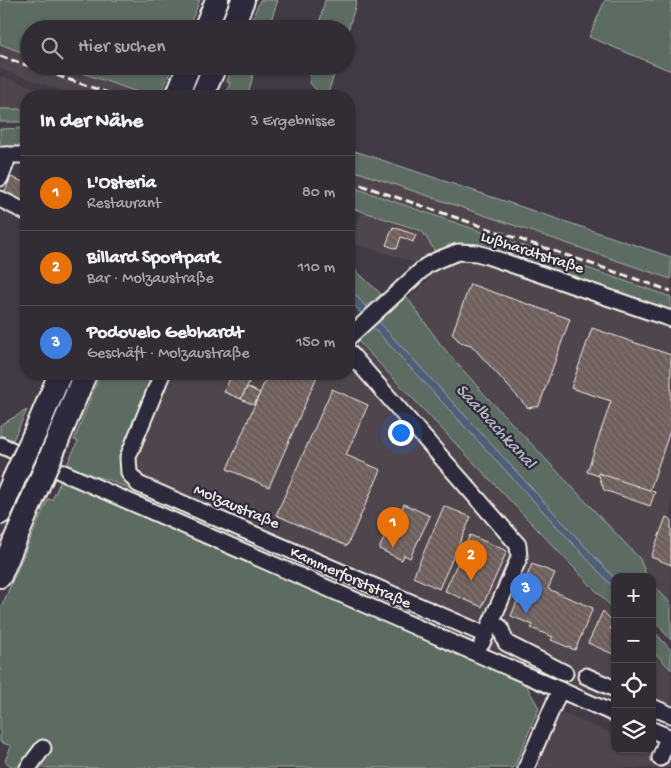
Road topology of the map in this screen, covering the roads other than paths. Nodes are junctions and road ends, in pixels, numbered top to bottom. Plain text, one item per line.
1 (217, 0) edge
2 (243, 0) edge
3 (209, 20) edge
4 (235, 20) edge
5 (186, 75) edge
6 (211, 75) edge
7 (180, 90) edge
8 (205, 90) edge
9 (4, 155) edge
10 (20, 155) edge
11 (0, 178) edge
12 (0, 198) edge
13 (20, 209) edge
14 (671, 319) edge
15 (355, 331) edge
16 (355, 359) edge
17 (57, 380) edge
18 (83, 380) edge
19 (160, 380) edge
20 (0, 445) edge
21 (0, 513) edge
22 (0, 576) edge
23 (488, 629) junction
24 (478, 654) junction
25 (565, 673) dead end
26 (586, 676) dead end
27 (611, 687) edge
28 (560, 690) junction
29 (654, 708) edge
30 (611, 712) edge
31 (671, 715) edge
32 (656, 732) edge
33 (670, 738) edge
34 (43, 748) dead end
35 (660, 758) dead end
36 (28, 768) edge
37 (526, 768) edge

1 - 3 highway
2 - 4 highway
5 - 7 highway
6 - 8 highway
9 - 10 street
9 - 11 street
12 - 13 street
14 - 15 street, Lußhardtstraße
16 - 23 street
17 - 21 highway, bridge
18 - 22 highway, bridge
19 - 23 street, Molzaustraße
20 - 24 street, Kammerforststraße
23 - 24 street
23 - 25 street
24 - 28 street, Kammerforststraße
26 - 27 street
28 - 30 street, Kammerforststraße
28 - 37 street
29 - 31 street
32 - 33 street
33 - 35 street
34 - 36 street

